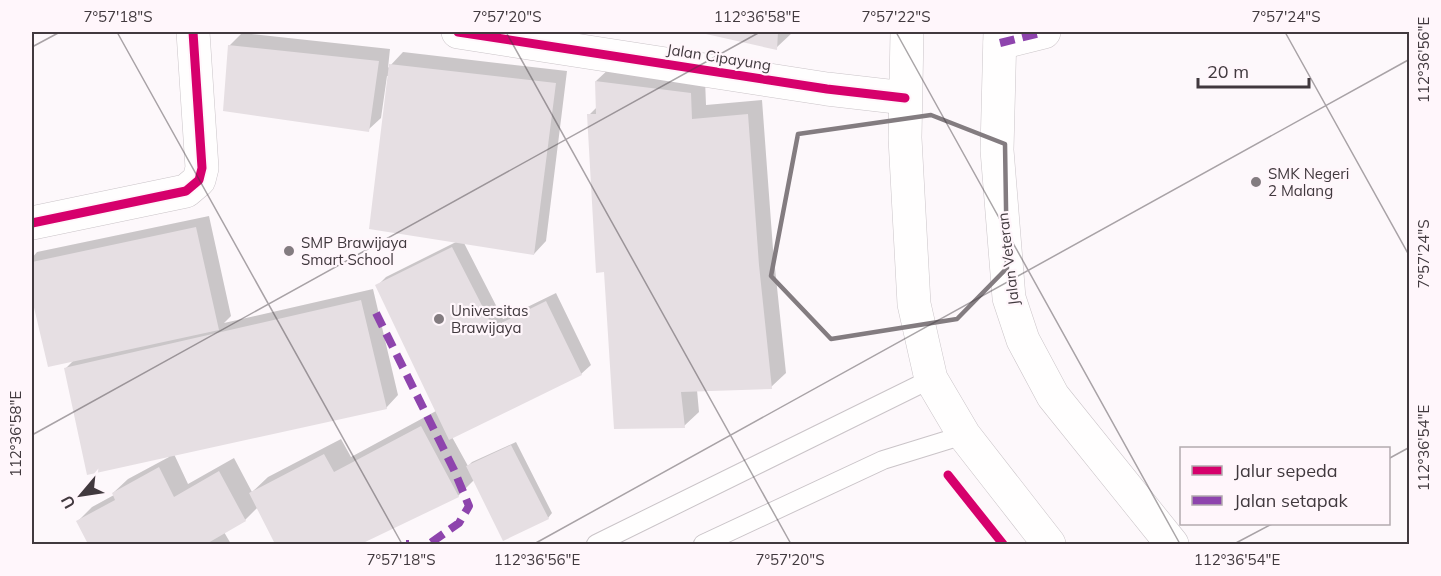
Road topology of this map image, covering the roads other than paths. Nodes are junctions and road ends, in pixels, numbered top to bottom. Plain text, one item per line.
1 (193, 32) edge
2 (458, 32) edge
3 (907, 32) edge
4 (1044, 32) edge
5 (1000, 37) edge
6 (906, 98) junction
7 (32, 223) edge
8 (931, 379) junction
9 (964, 435) junction
10 (596, 544) edge
11 (703, 544) edge
12 (1049, 544) edge
13 (1172, 544) edge

1 - 7 main road
2 - 6 main road, Jalan Cipayung
3 - 6 main road
4 - 5 main road
5 - 13 main road, Jalan Veteran
6 - 8 main road
8 - 9 main road
8 - 10 lane
9 - 11 lane
9 - 12 main road

